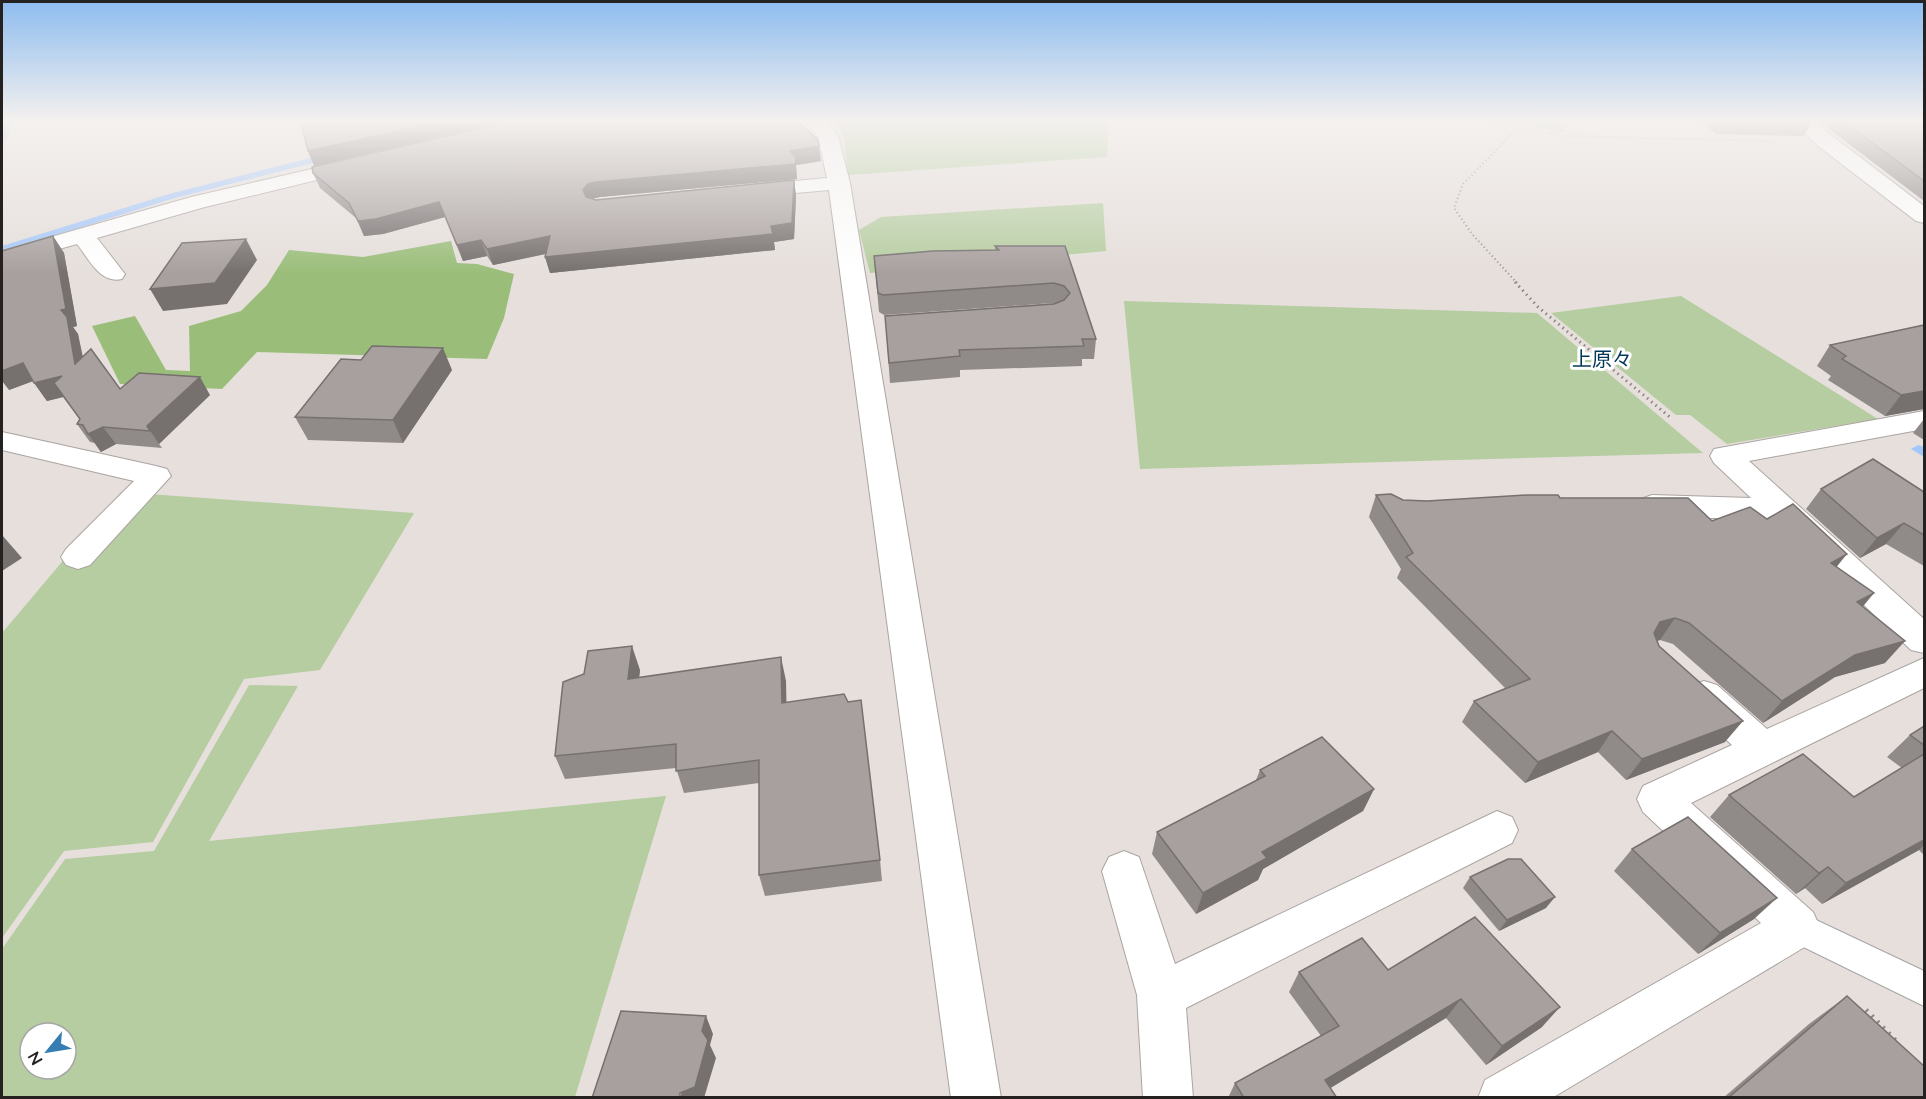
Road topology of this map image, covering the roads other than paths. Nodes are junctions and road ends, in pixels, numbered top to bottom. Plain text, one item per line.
1 (331, 170) edge
2 (835, 170) edge
3 (1864, 170) edge
4 (838, 183) junction
5 (1886, 186) junction
6 (1915, 186) edge
7 (731, 193) edge
8 (1924, 216) edge
9 (82, 235) junction
10 (2, 258) edge
11 (114, 274) dead end
12 (1924, 420) edge
13 (2, 441) edge
14 (1621, 506) edge
15 (1782, 509) junction
16 (78, 557) dead end
17 (1924, 640) edge
18 (1676, 671) edge
19 (1924, 672) edge
20 (1763, 749) junction
21 (1497, 830) dead end
22 (1124, 872) dead end
23 (1797, 927) junction
24 (1924, 989) edge
25 (1161, 994) junction
26 (976, 1098) edge
27 (1168, 1098) edge
28 (1503, 1098) edge

1 - 9 street
2 - 4 street
3 - 5 street
4 - 7 street
4 - 26 street
5 - 6 street
5 - 8 street
9 - 10 street
9 - 11 street
12 - 15 street
13 - 16 street
14 - 15 street
15 - 17 street
18 - 20 street
19 - 20 street
20 - 23 street
21 - 25 street
22 - 25 street
23 - 24 lane
23 - 28 street
25 - 27 street

